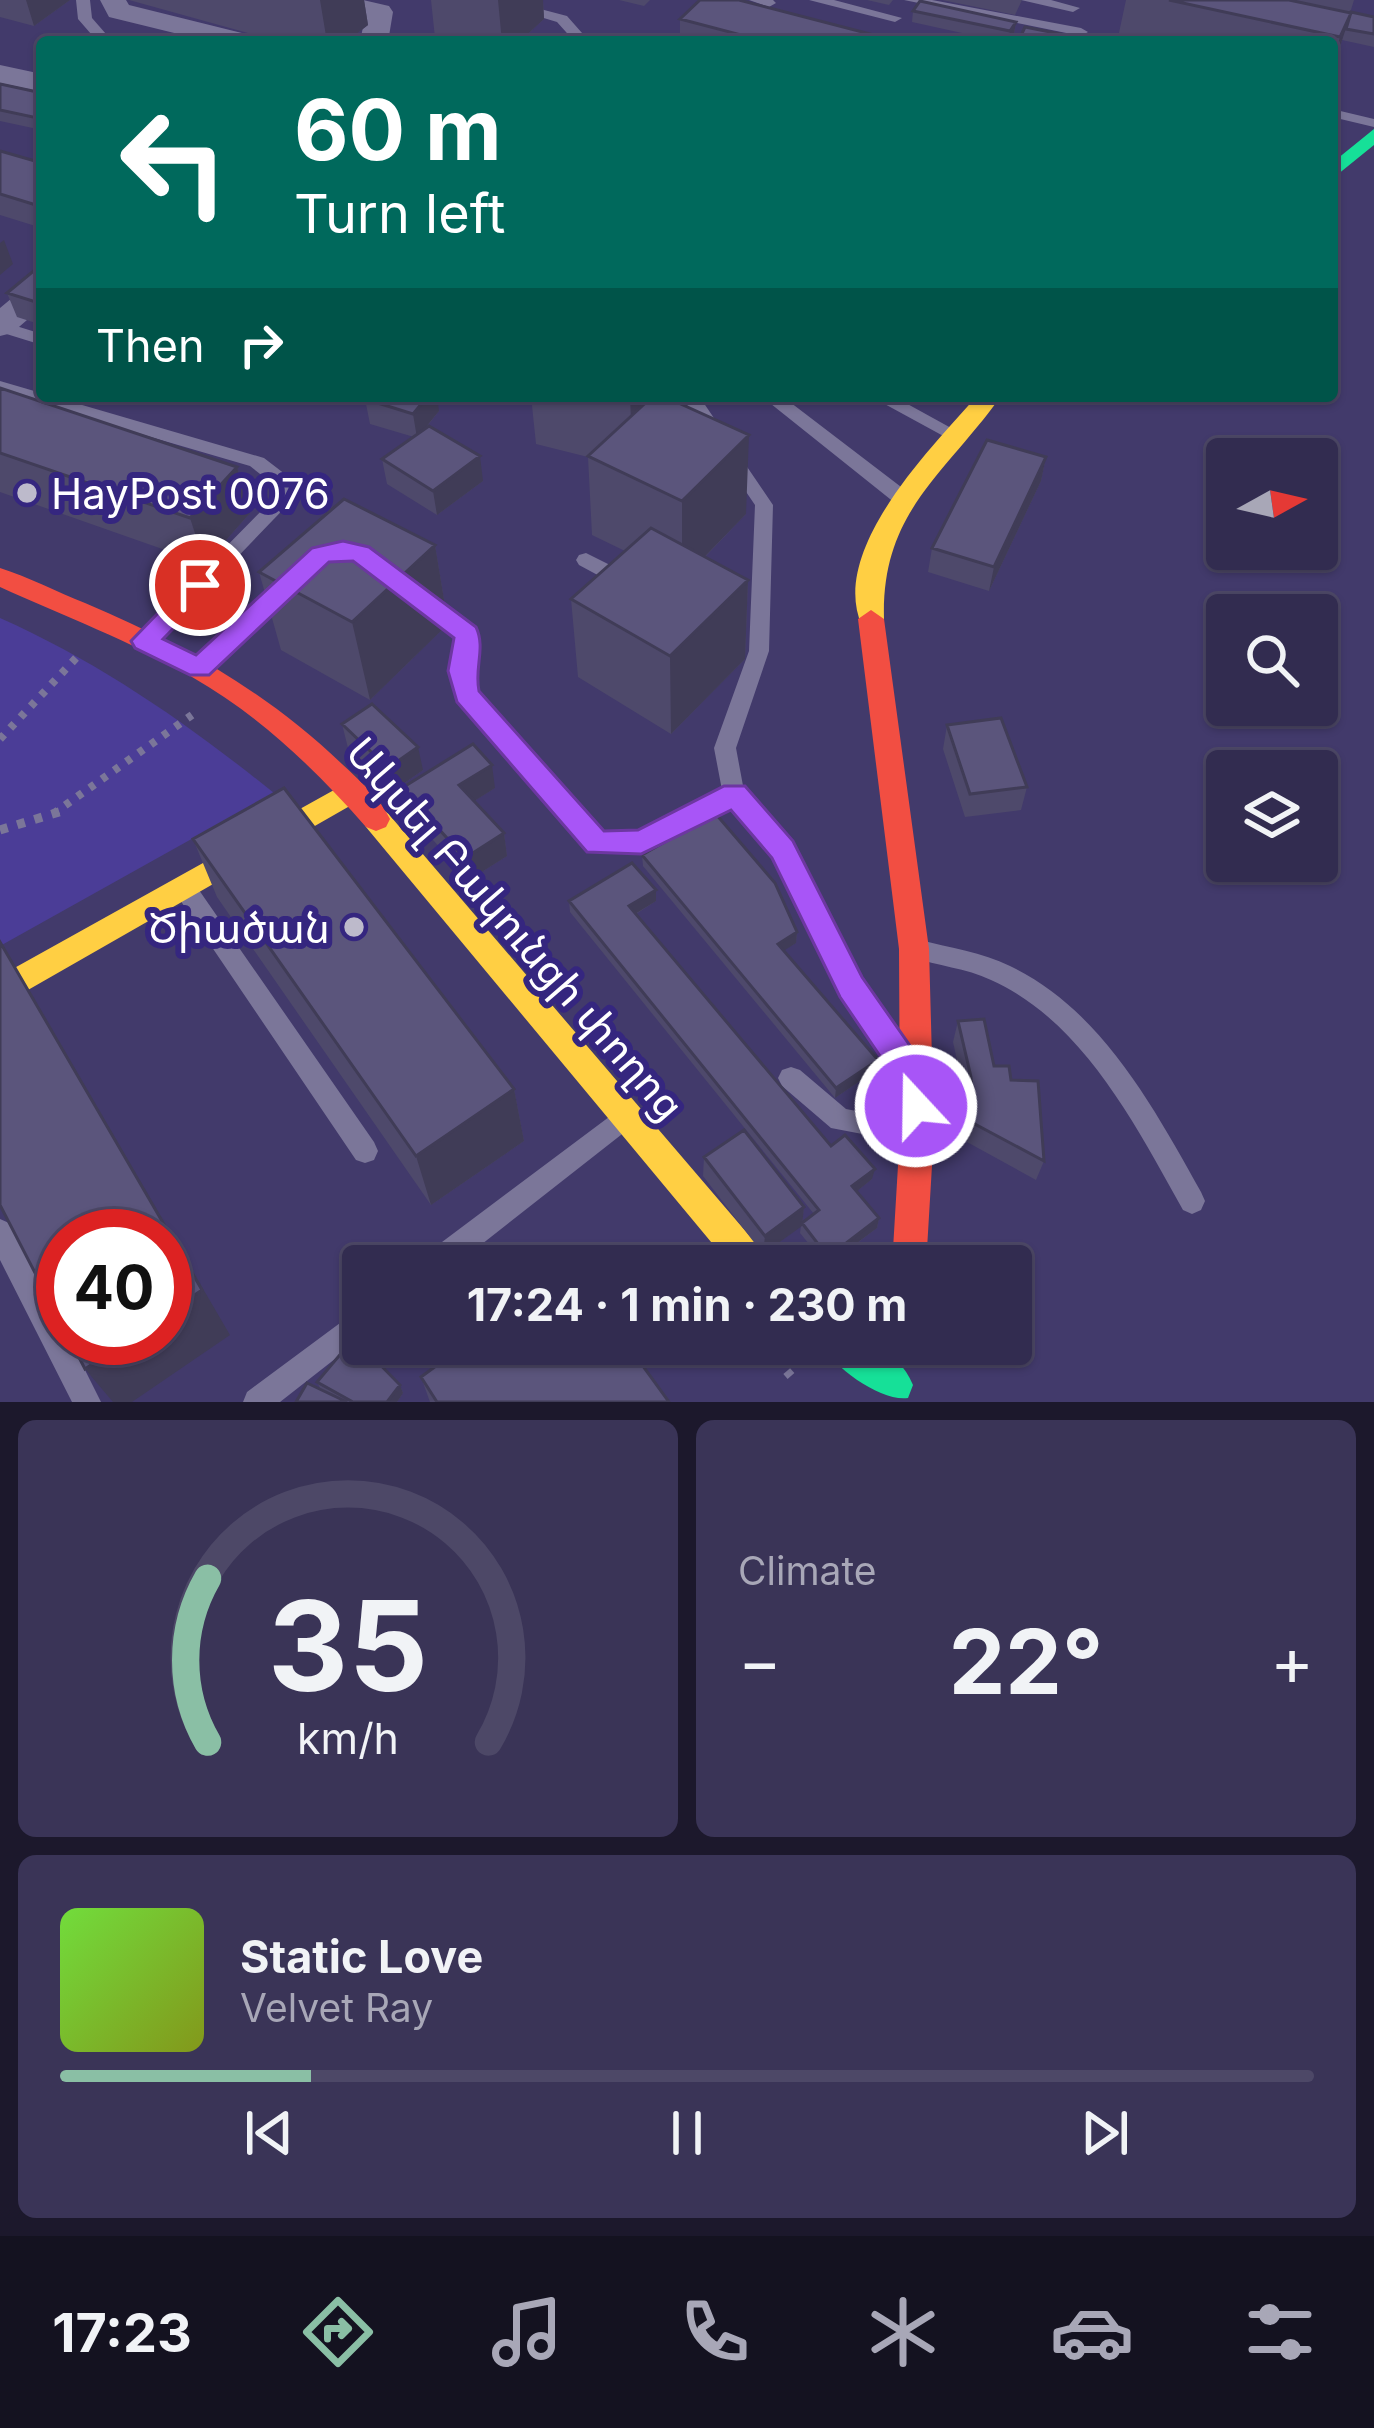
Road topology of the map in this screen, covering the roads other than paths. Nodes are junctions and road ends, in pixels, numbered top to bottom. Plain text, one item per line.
1 (82, 0) edge
2 (113, 0) edge
3 (330, 0) edge
4 (491, 0) edge
5 (816, 0) edge
6 (911, 0) edge
7 (1028, 0) edge
8 (1073, 4) edge
9 (895, 18) dead end
10 (101, 36) edge
11 (220, 36) edge
12 (375, 36) edge
13 (578, 36) edge
14 (1079, 36) edge
15 (1084, 36) edge
16 (0, 74) edge
17 (36, 82) edge
18 (1338, 114) edge
19 (1374, 123) edge
20 (1374, 135) edge
21 (1338, 168) edge
22 (36, 295) edge
23 (0, 326) edge
24 (36, 338) edge
25 (0, 387) edge
26 (36, 398) edge
27 (51, 402) edge
28 (694, 402) edge
29 (778, 402) edge
30 (891, 402) edge
31 (984, 402) edge
32 (953, 434) junction
33 (902, 498) junction
34 (586, 560) dead end
35 (305, 569) edge
36 (0, 577) edge
37 (398, 581) edge
38 (644, 590) edge
39 (145, 641) junction
40 (199, 668) junction
41 (352, 791) junction
42 (734, 794) junction
43 (184, 886) junction
44 (914, 949) junction
45 (0, 992) edge
46 (791, 1078) dead end
47 (915, 1081) junction
48 (625, 1116) junction
49 (917, 1132) junction
50 (365, 1150) dead end
51 (1192, 1201) dead end
52 (0, 1232) edge
53 (460, 1245) edge
54 (736, 1245) edge
55 (910, 1245) edge
56 (342, 1336) edge
57 (863, 1365) edge
58 (894, 1394) edge
59 (88, 1402) edge
60 (257, 1402) edge

1 - 10 lane
2 - 11 street
3 - 12 street
4 - 13 lane
5 - 9 lane
6 - 14 lane
7 - 8 lane
8 - 15 lane
16 - 17 street
18 - 19 lane
20 - 21 street
22 - 23 street
23 - 24 lane
25 - 26 lane
27 - 39 lane
28 - 42 lane
29 - 33 lane
30 - 32 lane
31 - 32 street
32 - 33 street
33 - 44 street
34 - 38 lane
35 - 40 lane
36 - 39 street, Ակսել Բակունցի փողոց
37 - 42 lane
39 - 40 street, Ակսել Բակունցի փողոց
40 - 41 street, Ակսել Բակունցի փողոց
41 - 43 street
41 - 48 street, Ակսել Բակունցի փողոց
42 - 47 lane
43 - 45 street
43 - 50 lane
44 - 47 street
44 - 51 lane
46 - 49 lane
47 - 49 street
48 - 53 lane
48 - 54 street, Ակսել Բակունցի փողոց
49 - 55 street
52 - 59 lane
56 - 60 lane
57 - 58 street

